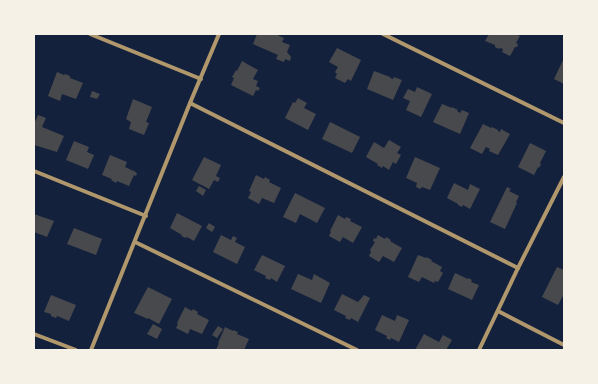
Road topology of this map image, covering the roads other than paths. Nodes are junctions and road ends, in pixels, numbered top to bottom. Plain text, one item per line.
1 (90, 34) edge
2 (220, 34) edge
3 (383, 34) edge
4 (201, 79) junction
5 (190, 103) junction
6 (564, 123) edge
7 (34, 171) edge
8 (564, 176) edge
9 (146, 216) junction
10 (135, 242) junction
11 (518, 268) junction
12 (498, 311) junction
13 (34, 334) edge
14 (564, 345) edge
15 (76, 350) edge
16 (91, 350) edge
17 (357, 350) edge
18 (479, 350) edge

1 - 4 street
2 - 4 street
3 - 6 street
4 - 5 street
5 - 9 street
5 - 11 street
7 - 9 street
8 - 11 street
9 - 10 street
10 - 16 street
10 - 17 street
11 - 12 street
12 - 14 street
12 - 18 street
13 - 15 street

